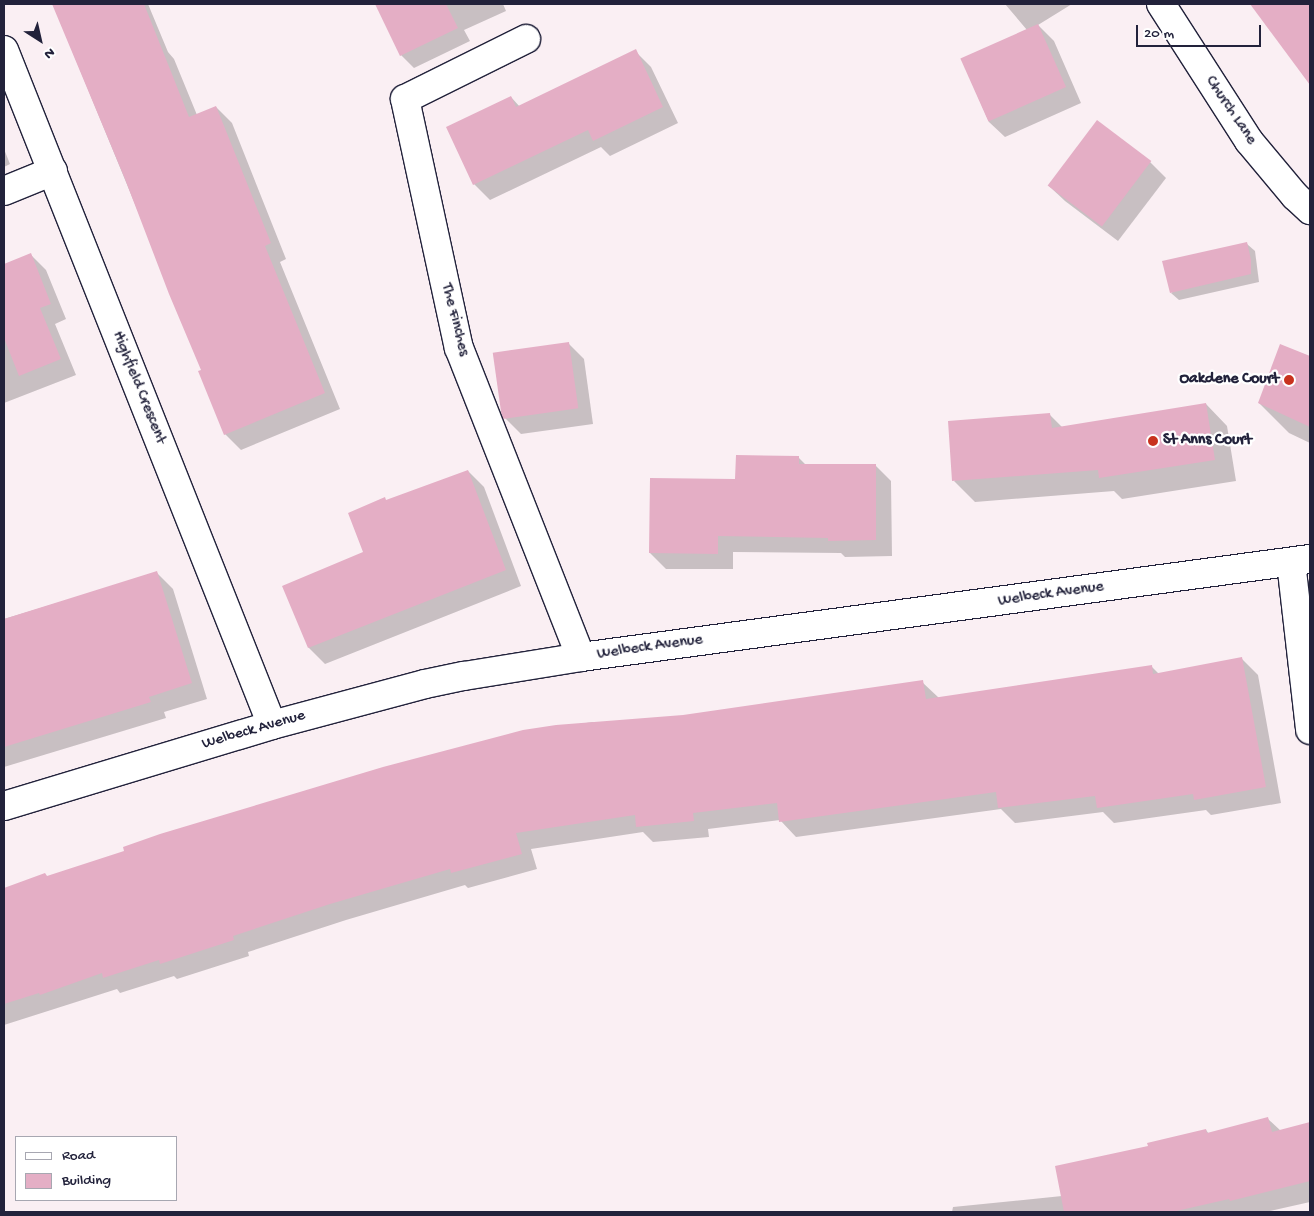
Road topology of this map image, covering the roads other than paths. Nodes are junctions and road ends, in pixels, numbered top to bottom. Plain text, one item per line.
1 (1162, 4) edge
2 (526, 39) dead end
3 (4, 50) edge
4 (53, 171) junction
5 (4, 191) edge
6 (1310, 210) edge
7 (1301, 561) edge
8 (581, 657) junction
9 (272, 725) junction
10 (1310, 730) edge
11 (4, 806) edge

1 - 6 street, Church Lane
2 - 8 street, The Finches
3 - 4 street, Highfield Crescent
4 - 5 street
4 - 9 street, Highfield Crescent
7 - 8 street, Welbeck Avenue
7 - 10 street
8 - 9 street, Welbeck Avenue
9 - 11 street, Welbeck Avenue

